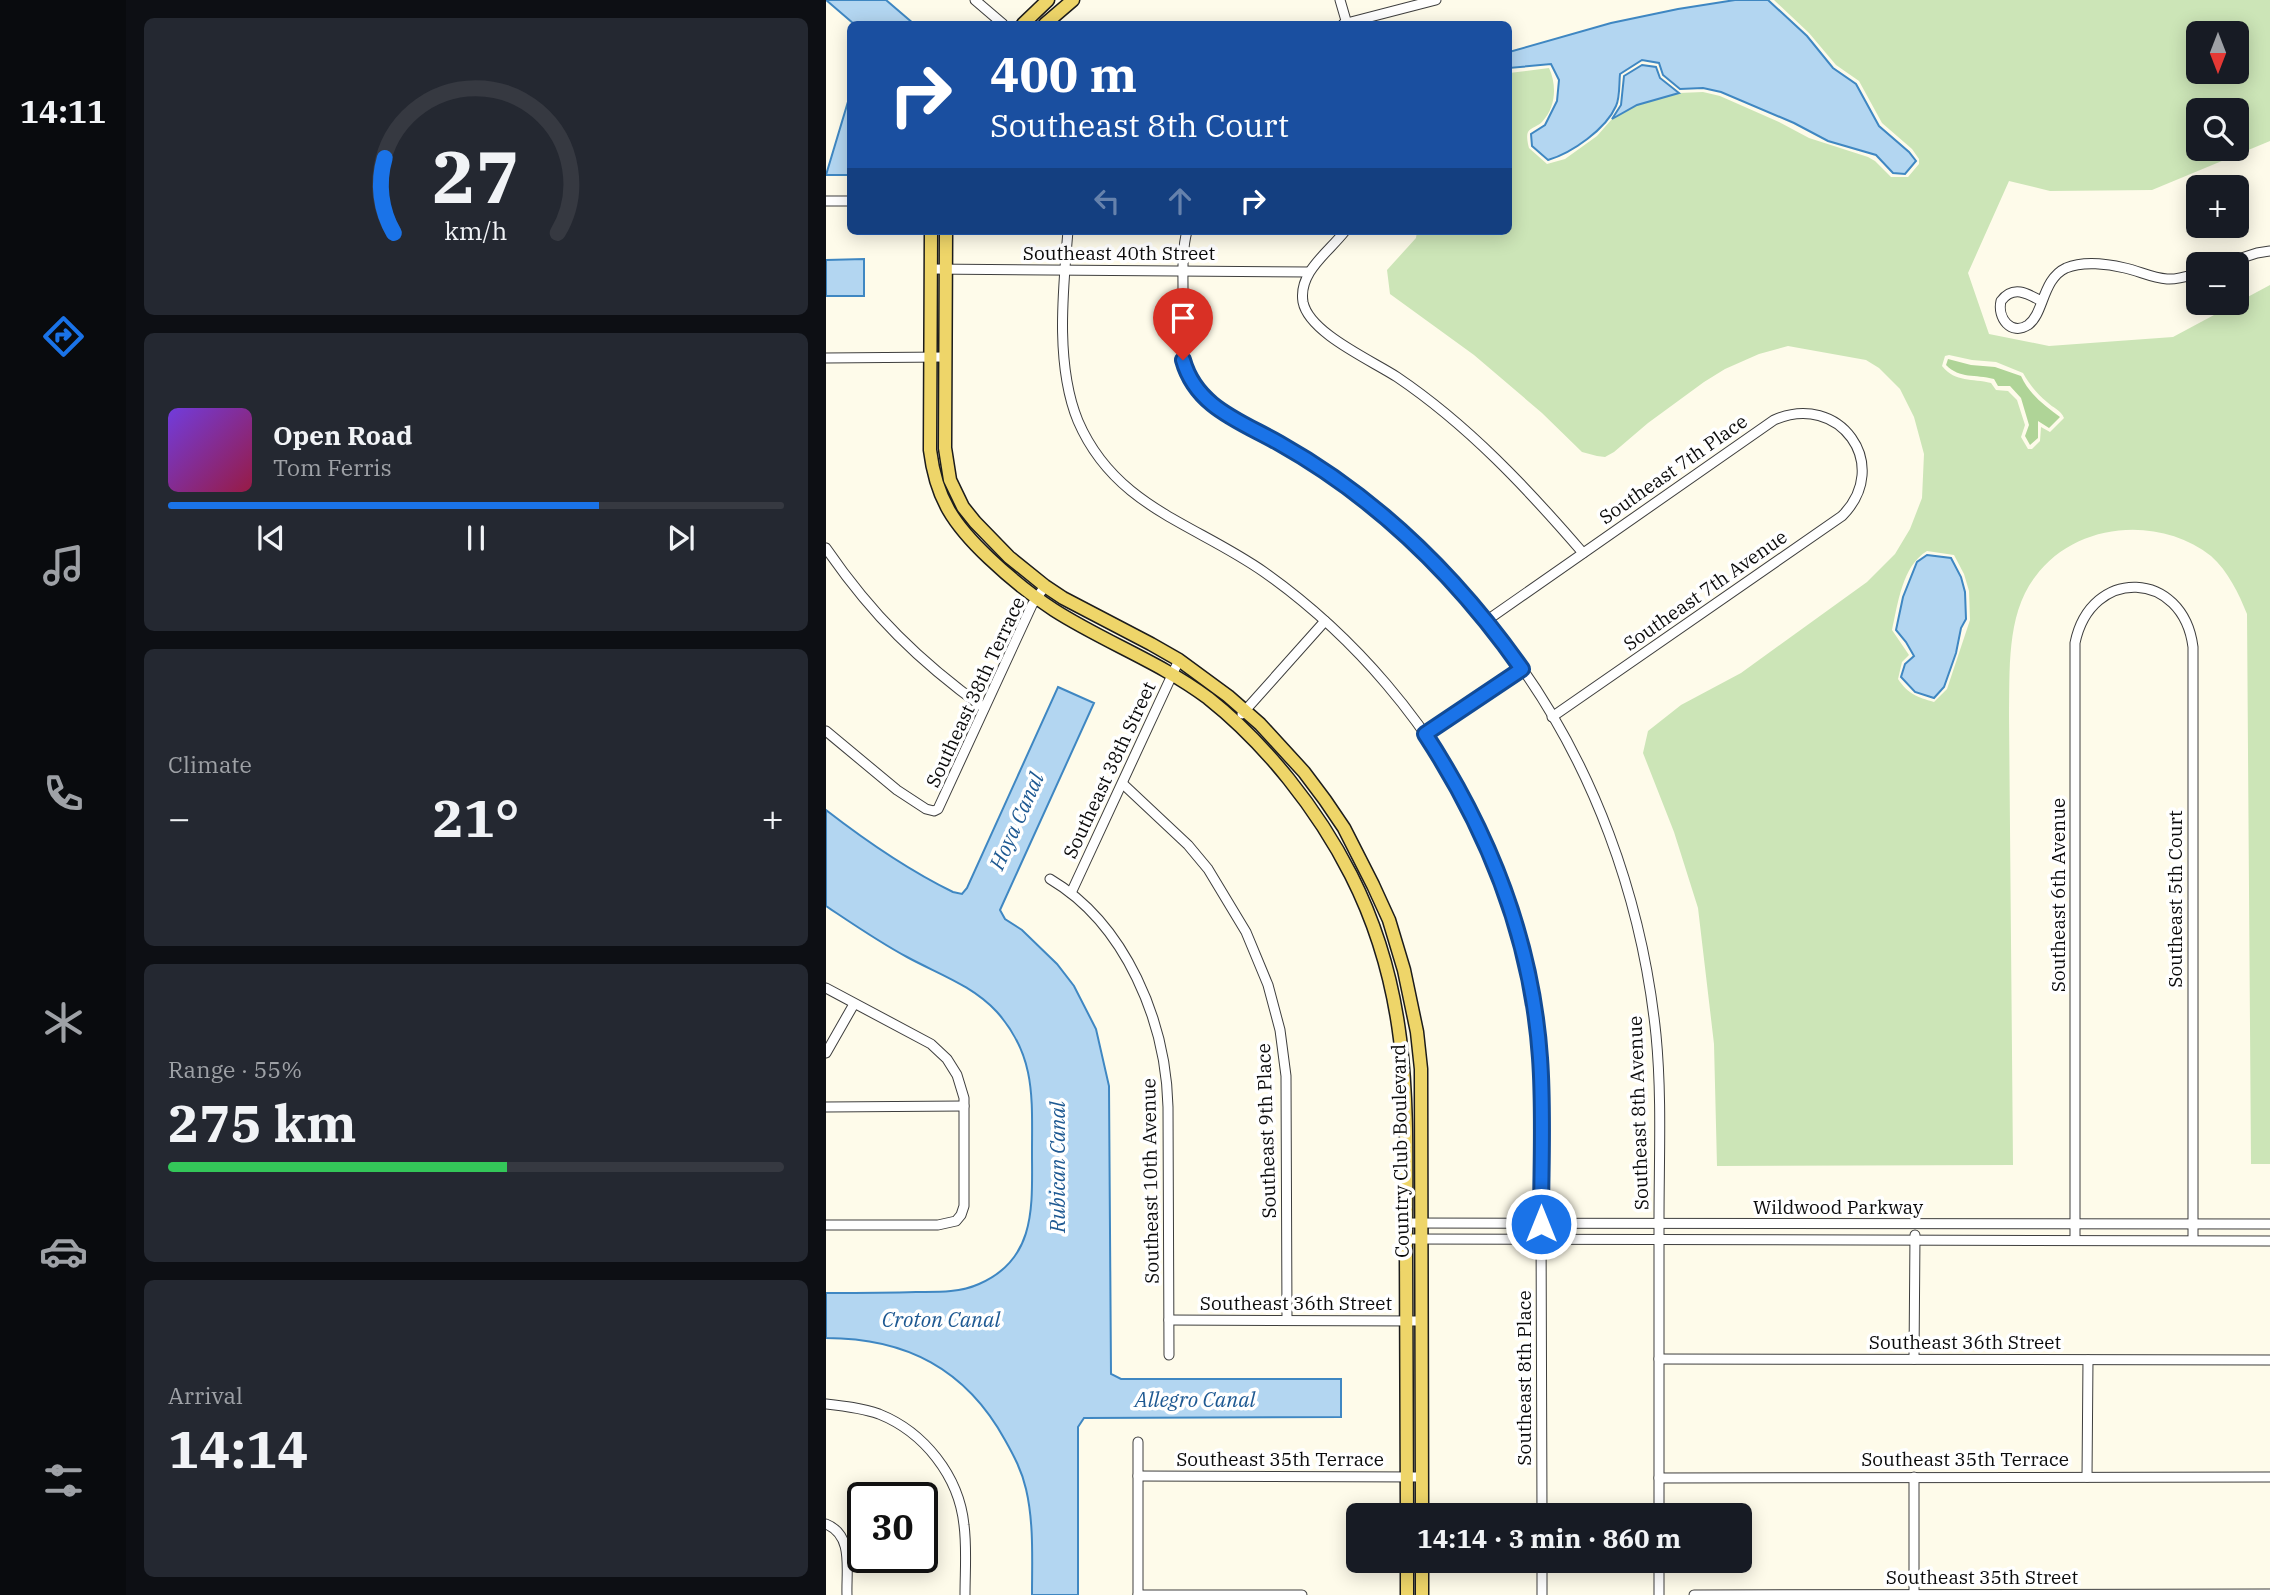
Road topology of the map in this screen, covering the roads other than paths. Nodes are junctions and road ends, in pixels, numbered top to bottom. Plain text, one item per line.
1 (975, 0) edge
2 (1048, 0) edge
3 (1073, 0) edge
4 (1340, 0) edge
5 (1436, 0) edge
6 (1000, 21) edge
7 (1026, 21) edge
8 (1048, 21) edge
9 (1344, 21) edge
10 (1356, 21) edge
11 (826, 201) edge
12 (847, 201) edge
13 (931, 235) edge
14 (946, 235) edge
15 (1068, 235) edge
16 (1186, 235) edge
17 (1341, 235) edge
18 (2270, 251) edge
19 (2249, 256) edge
20 (930, 269) junction
21 (945, 269) junction
22 (1065, 270) junction
23 (1183, 271) junction
24 (1309, 272) junction
25 (2186, 276) edge
26 (2041, 301) junction
27 (826, 358) edge
28 (929, 358) junction
29 (945, 358) junction
30 (1861, 480) joint
31 (826, 548) edge
32 (1583, 553) junction
33 (1045, 586) junction
34 (2138, 587) joint
35 (1037, 598) junction
36 (1325, 621) junction
37 (1486, 621) junction
38 (1179, 660) junction
39 (1522, 669) junction
40 (1172, 674) junction
41 (984, 708) junction
42 (1246, 710) junction
43 (1552, 717) junction
44 (1235, 722) junction
45 (826, 731) edge
46 (1425, 734) junction
47 (1122, 784) junction
48 (1050, 879) dead end
49 (1071, 893) junction
50 (826, 988) edge
51 (853, 1004) junction
52 (826, 1053) edge
53 (964, 1106) junction
54 (826, 1107) edge
55 (1406, 1223) junction
56 (1422, 1224) junction
57 (1541, 1224) junction
58 (1659, 1224) junction
59 (1915, 1224) junction
60 (2075, 1224) junction
61 (2193, 1224) junction
62 (2270, 1224) edge
63 (826, 1225) edge
64 (1406, 1239) junction
65 (1422, 1239) junction
66 (1542, 1240) junction
67 (1660, 1240) junction
68 (1915, 1240) junction
69 (2075, 1240) junction
70 (2193, 1240) junction
71 (2270, 1241) edge
72 (1169, 1320) junction
73 (1287, 1320) junction
74 (1406, 1320) junction
75 (1422, 1321) junction
76 (1169, 1354) dead end
77 (1659, 1359) junction
78 (1914, 1359) junction
79 (2088, 1360) junction
80 (2270, 1360) edge
81 (826, 1404) edge
82 (1138, 1442) dead end
83 (1138, 1476) junction
84 (1406, 1477) junction
85 (1422, 1477) junction
86 (1914, 1477) junction
87 (2087, 1477) junction
88 (2270, 1477) edge
89 (1659, 1478) junction
90 (1406, 1503) edge
91 (1422, 1503) edge
92 (1542, 1503) edge
93 (1659, 1503) edge
94 (826, 1524) edge
95 (1406, 1573) edge
96 (1422, 1573) edge
97 (1542, 1573) edge
98 (1659, 1573) edge
99 (1914, 1594) edge
100 (2270, 1594) edge
101 (846, 1595) edge
102 (965, 1595) edge
103 (1138, 1595) edge
104 (1302, 1595) edge
105 (1406, 1595) edge
106 (1422, 1595) edge
107 (1542, 1595) edge
108 (1659, 1595) edge
109 (1694, 1595) edge
110 (2088, 1595) edge

1 - 6 street
2 - 7 main road
3 - 8 main road
4 - 9 street
5 - 10 street
11 - 12 street
13 - 20 main road, Country Club Boulevard
14 - 21 main road, Country Club Boulevard
15 - 22 street
16 - 23 street
17 - 24 street
18 - 19 street
20 - 21 street, Southeast 40th Street
20 - 28 main road, Country Club Boulevard
21 - 22 street, Southeast 40th Street
21 - 29 main road, Country Club Boulevard
22 - 23 street, Southeast 40th Street
22 - 36 street
23 - 24 street, Southeast 40th Street
23 - 37 street
24 - 32 street
25 - 26 street
26 - 26 street
27 - 28 street
28 - 29 street
28 - 35 main road, Country Club Boulevard
29 - 33 main road, Country Club Boulevard
30 - 32 street, Southeast 7th Place
30 - 43 street, Southeast 7th Avenue
31 - 41 street
32 - 37 street, Southeast 7th Place
33 - 35 street, Southeast 38th Terrace
33 - 38 main road, Country Club Boulevard
34 - 60 street, Southeast 6th Avenue
34 - 61 street, Southeast 5th Court
35 - 40 main road, Country Club Boulevard
35 - 41 street, Southeast 38th Terrace
36 - 42 street
36 - 46 street
37 - 39 street, Southeast 8th Avenue
38 - 40 street, Southeast 38th Street
38 - 42 main road, Country Club Boulevard
39 - 43 street, Southeast 8th Avenue
39 - 46 street
40 - 44 main road, Country Club Boulevard
40 - 47 street, Southeast 38th Street
41 - 45 street, Southeast 38th Terrace
42 - 44 street
42 - 56 main road, Country Club Boulevard
43 - 58 street, Southeast 8th Avenue
44 - 55 main road, Country Club Boulevard
46 - 57 street
47 - 49 street, Southeast 38th Street
47 - 73 street, Southeast 9th Place
48 - 49 street, Southeast 10th Avenue
49 - 72 street, Southeast 10th Avenue
50 - 51 street
51 - 52 street
51 - 53 street
53 - 54 street
53 - 63 street
55 - 56 street, Wildwood Parkway
55 - 64 main road, Country Club Boulevard
56 - 57 street, Wildwood Parkway
56 - 65 main road, Country Club Boulevard
57 - 58 street, Wildwood Parkway
57 - 66 street, Southeast 8th Place
58 - 59 street, Wildwood Parkway
58 - 67 street, Southeast 8th Avenue
59 - 60 street, Wildwood Parkway
59 - 68 street
60 - 61 street, Wildwood Parkway
60 - 69 street, Southeast 6th Avenue
61 - 62 street, Wildwood Parkway
61 - 70 street, Southeast 5th Court
64 - 65 street, Wildwood Parkway
64 - 74 main road, Country Club Boulevard
65 - 66 street, Wildwood Parkway
65 - 75 main road, Country Club Boulevard
66 - 67 street, Wildwood Parkway
66 - 92 street, Southeast 8th Place
67 - 68 street, Wildwood Parkway
67 - 77 street
68 - 69 street, Wildwood Parkway
68 - 78 street
69 - 70 street, Wildwood Parkway
70 - 71 street, Wildwood Parkway
72 - 73 street, Southeast 36th Street
72 - 76 street, Southeast 10th Avenue
73 - 74 street, Southeast 36th Street
74 - 75 street, Southeast 36th Street
74 - 84 main road, Country Club Boulevard
75 - 85 main road, Country Club Boulevard
77 - 78 street, Southeast 36th Street
77 - 89 street
78 - 79 street, Southeast 36th Street
79 - 80 street, Southeast 36th Street
79 - 87 street
81 - 102 street
82 - 83 street
83 - 84 street, Southeast 35th Terrace
83 - 103 street
84 - 85 street, Southeast 35th Terrace
84 - 90 main road, Country Club Boulevard
85 - 91 main road, Country Club Boulevard
86 - 87 street, Southeast 35th Terrace
86 - 89 street, Southeast 35th Terrace
86 - 99 street
87 - 88 street, Southeast 35th Terrace
89 - 93 street
94 - 101 street
95 - 105 main road
96 - 106 main road
97 - 107 street
98 - 108 street
99 - 109 street, Southeast 35th Street
99 - 110 street, Southeast 35th Street
100 - 110 street, Southeast 35th Street
103 - 104 street

